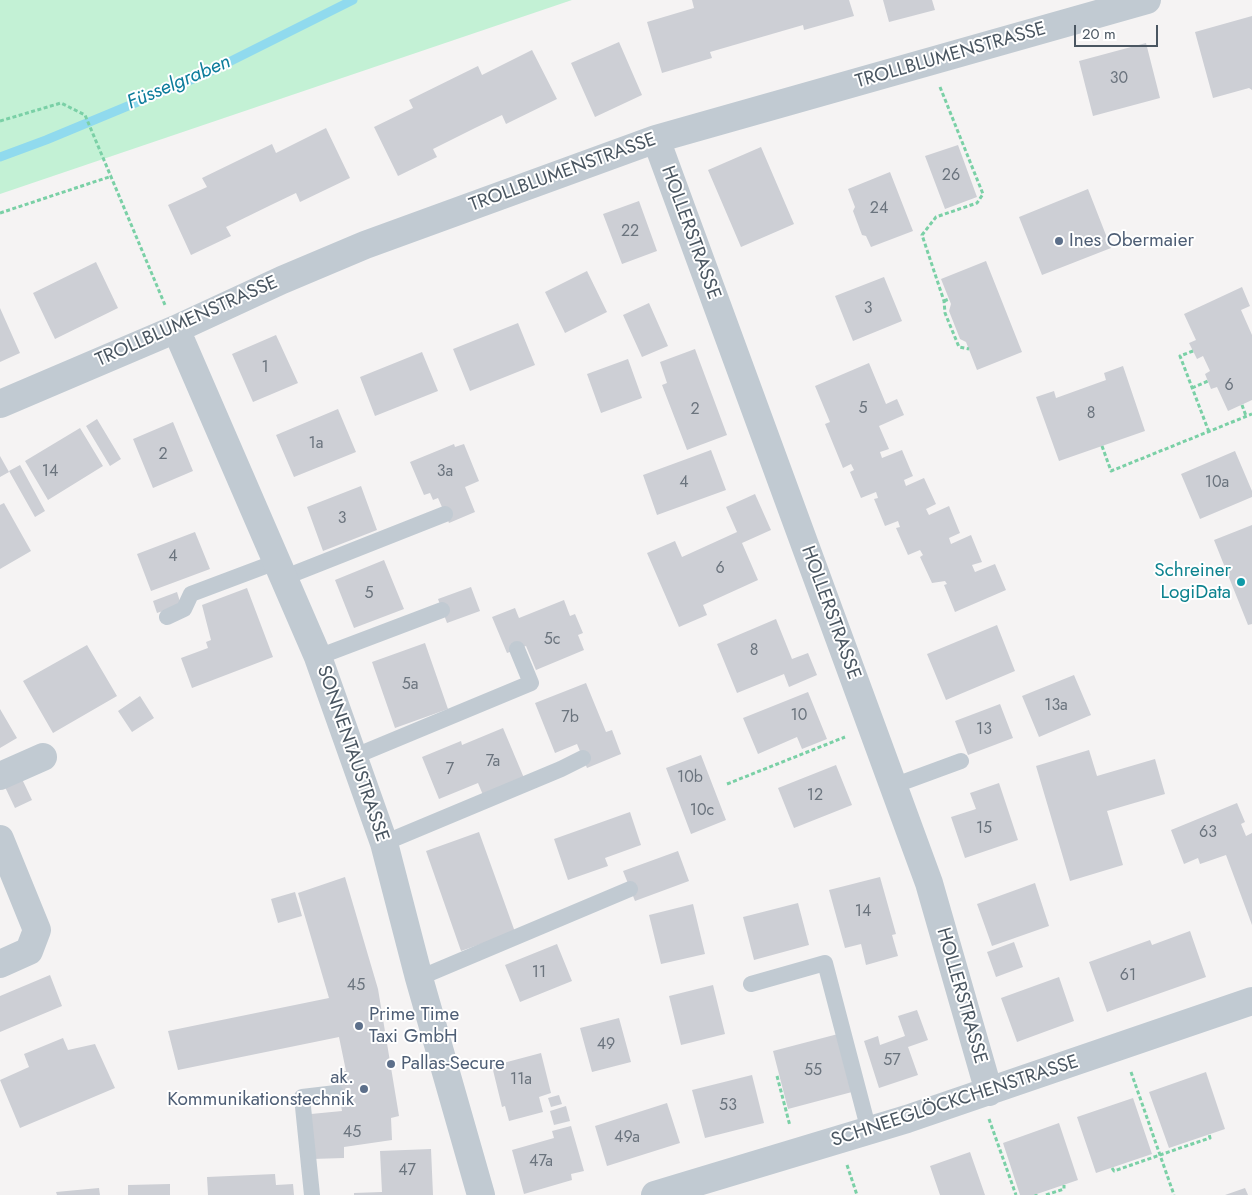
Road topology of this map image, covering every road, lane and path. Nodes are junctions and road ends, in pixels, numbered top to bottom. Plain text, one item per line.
1 (1147, 0) edge
2 (930, 61) junction
3 (0, 121) edge
4 (656, 139) junction
5 (112, 176) junction
6 (0, 212) edge
7 (949, 299) dead end
8 (944, 301) junction
9 (176, 330) junction
10 (969, 349) dead end
11 (1193, 351) dead end
12 (1208, 381) dead end
13 (1192, 388) junction
14 (0, 404) edge
15 (1242, 405) dead end
16 (1252, 414) edge
17 (1246, 416) junction
18 (1209, 432) junction
19 (1102, 446) dead end
20 (446, 514) dead end
21 (279, 570) junction
22 (442, 610) dead end
23 (167, 618) dead end
24 (518, 649) dead end
25 (318, 657) junction
26 (871, 727) junction
27 (43, 757) dead end
28 (353, 757) junction
29 (583, 758) dead end
30 (961, 761) dead end
31 (0, 776) edge
32 (727, 784) dead end
33 (894, 786) junction
34 (0, 839) edge
35 (384, 843) junction
36 (630, 889) dead end
37 (0, 964) edge
38 (419, 978) junction
39 (750, 984) dead end
40 (1252, 1001) edge
41 (1122, 1046) junction
42 (777, 1076) dead end
43 (336, 1093) dead end
44 (985, 1093) junction
45 (786, 1108) dead end
46 (869, 1131) junction
47 (1209, 1134) dead end
48 (1160, 1155) junction
49 (1112, 1168) dead end
50 (1064, 1185) dead end
51 (312, 1195) edge
52 (481, 1195) edge
53 (655, 1195) edge
54 (1016, 1195) edge
55 (1046, 1195) edge
56 (1174, 1195) edge

1 - 2 street, TROLLBLUMENSTRASSE
2 - 4 street, TROLLBLUMENSTRASSE
2 - 8 path
3 - 5 path
4 - 9 street, TROLLBLUMENSTRASSE
4 - 26 street, HOLLERSTRASSE
5 - 6 path
5 - 9 path
7 - 8 path
8 - 10 path
9 - 14 street, TROLLBLUMENSTRASSE
9 - 21 street, SONNENTAUSTRASSE
11 - 13 path
12 - 13 path
13 - 18 path
15 - 17 path
16 - 17 path
17 - 18 path
18 - 19 path
20 - 21 lane
21 - 23 lane
21 - 25 street, SONNENTAUSTRASSE
22 - 25 lane
24 - 28 lane
25 - 28 street, SONNENTAUSTRASSE
26 - 32 path
26 - 33 street, HOLLERSTRASSE
27 - 31 street
28 - 35 street, SONNENTAUSTRASSE
29 - 35 lane
30 - 33 lane
33 - 44 street, HOLLERSTRASSE
34 - 37 street
35 - 38 street, SONNENTAUSTRASSE
36 - 38 lane
38 - 52 street, SONNENTAUSTRASSE
39 - 46 lane
40 - 41 street, SCHNEEGLÖCKCHENSTRASSE
41 - 44 street, SCHNEEGLÖCKCHENSTRASSE
41 - 48 path
42 - 45 path
43 - 51 lane
44 - 46 street, SCHNEEGLÖCKCHENSTRASSE
44 - 54 path
46 - 53 street, SCHNEEGLÖCKCHENSTRASSE
47 - 48 path
48 - 49 path
48 - 56 path
50 - 55 path

